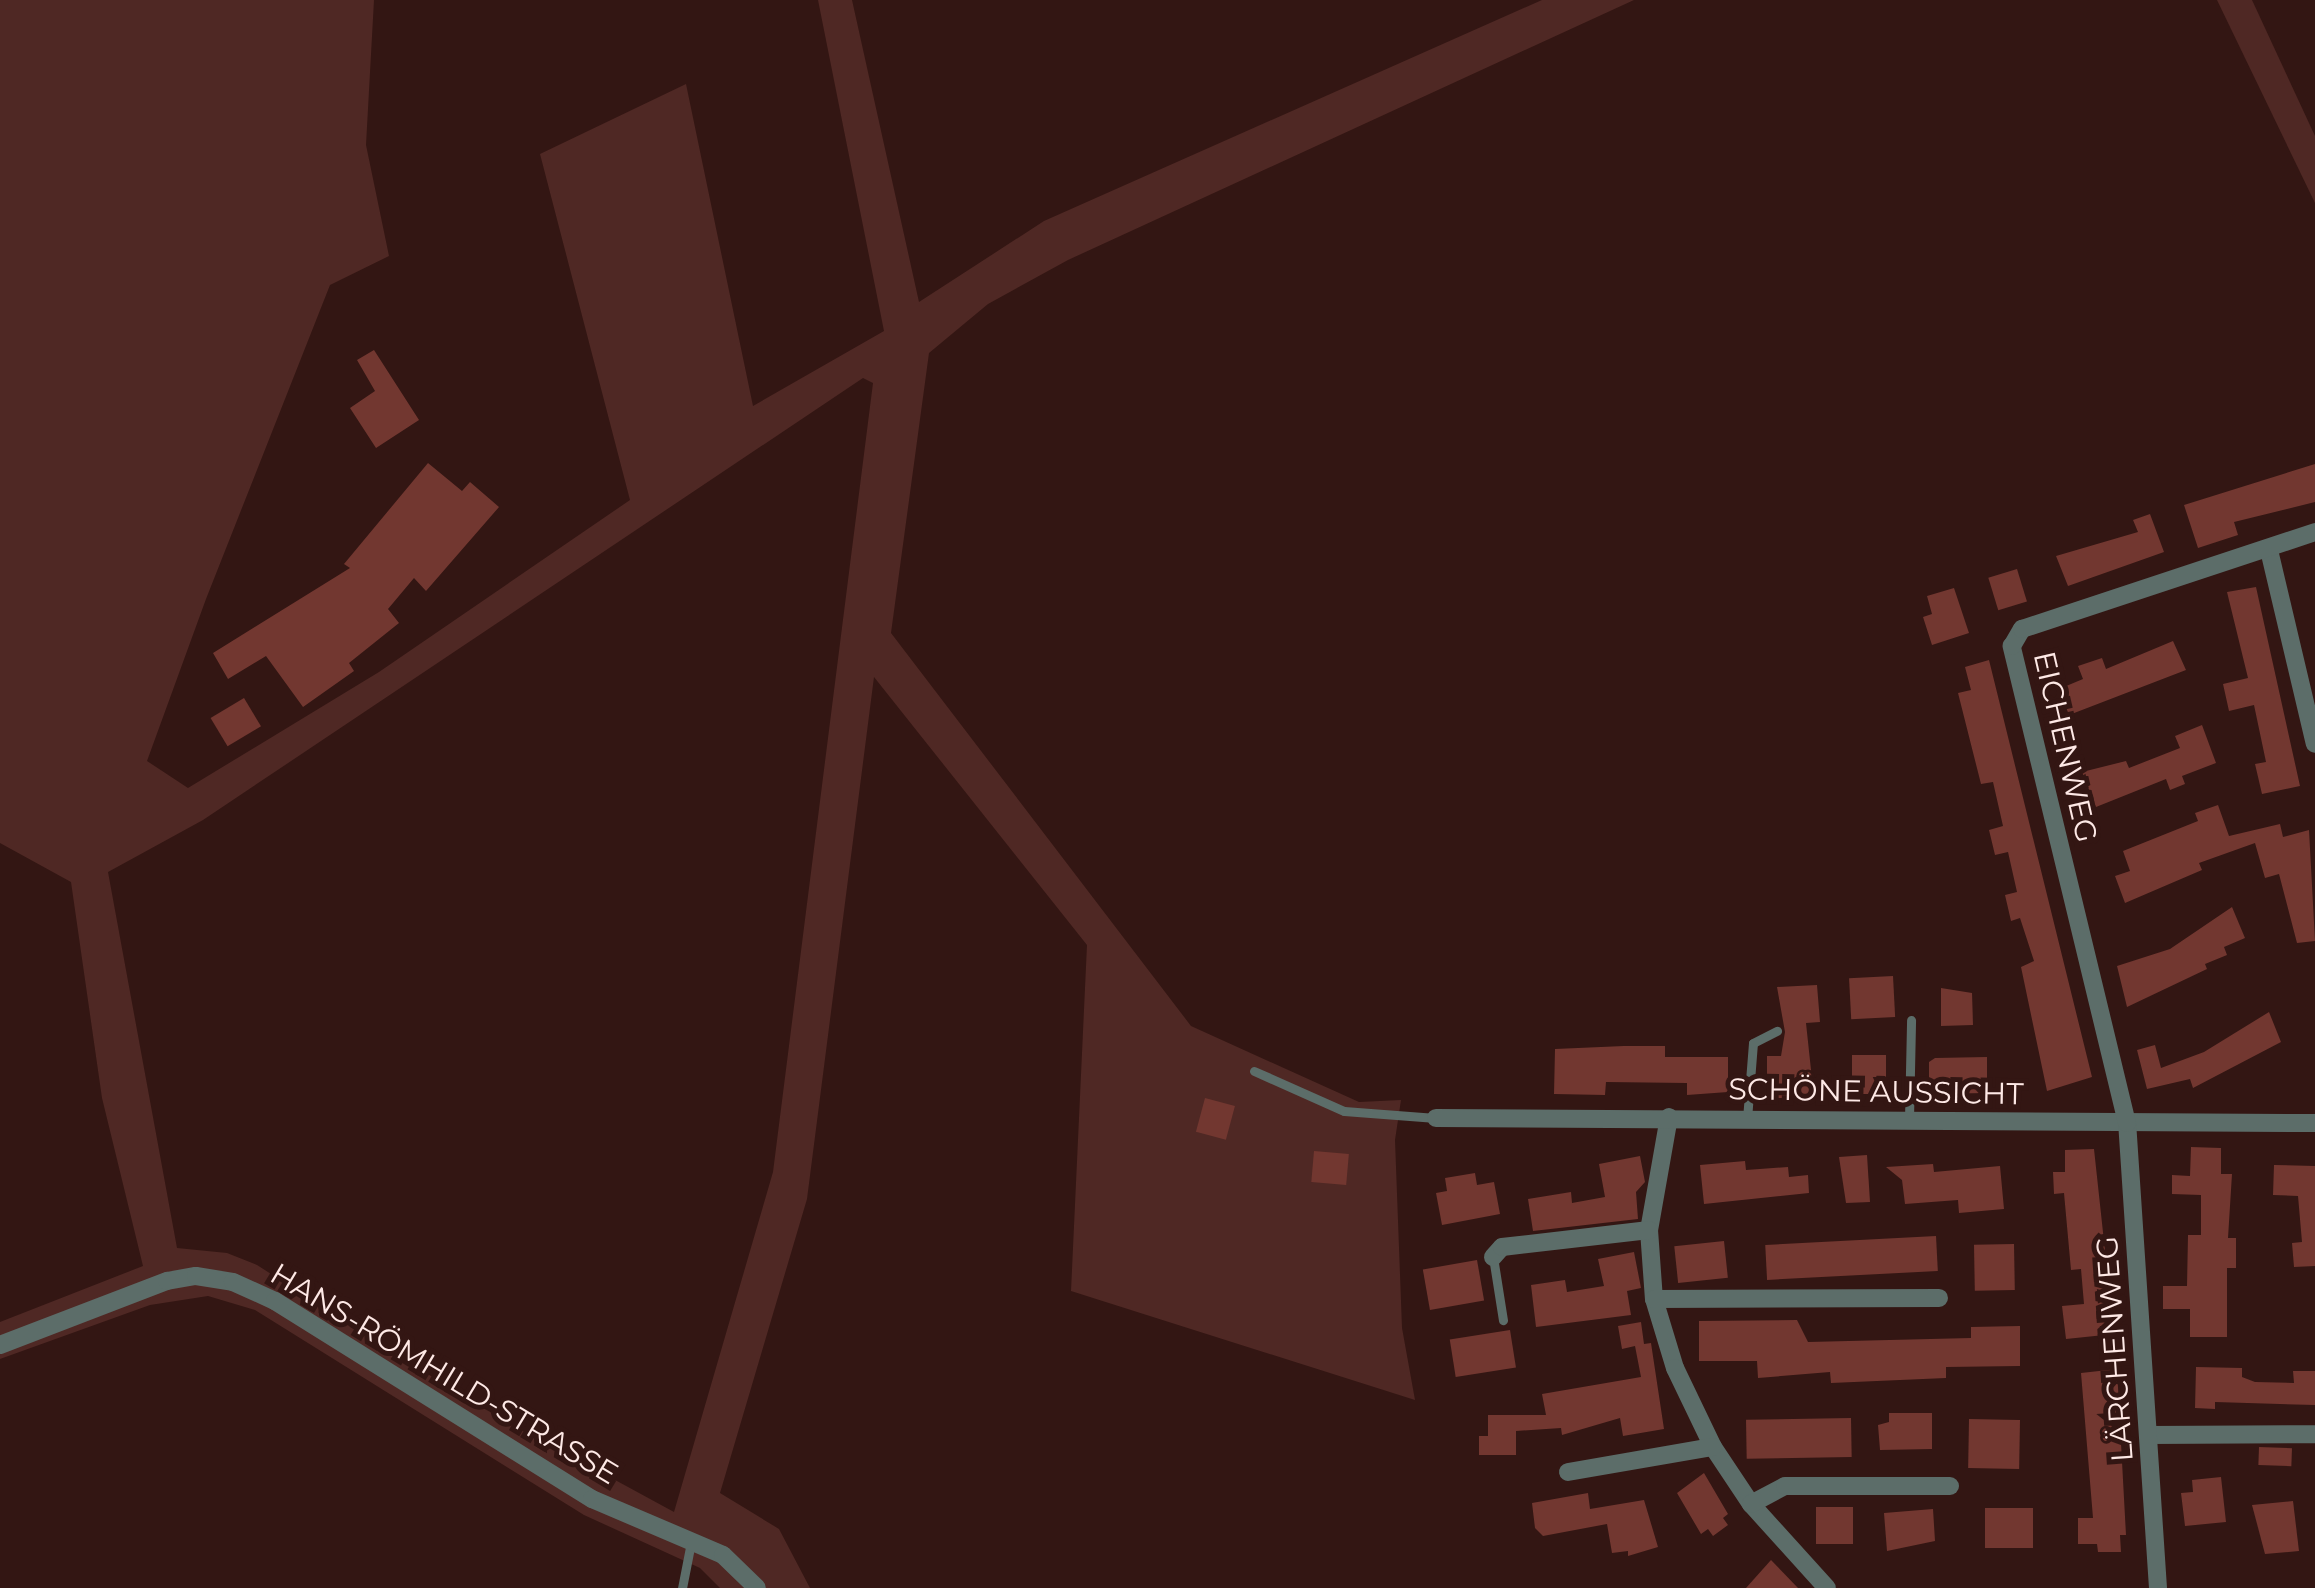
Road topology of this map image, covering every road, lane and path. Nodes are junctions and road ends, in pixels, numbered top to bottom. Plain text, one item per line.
1 (2315, 532) edge
2 (2270, 550) junction
3 (2315, 744) edge
4 (1911, 1020) dead end
5 (1777, 1031) dead end
6 (1254, 1072) dead end
7 (1669, 1117) junction
8 (1436, 1118) joint
9 (1746, 1119) junction
10 (1909, 1119) junction
11 (2127, 1123) junction
12 (2315, 1124) edge
13 (1649, 1230) junction
14 (1493, 1257) joint
15 (1939, 1298) dead end
16 (1654, 1299) junction
17 (1503, 1320) dead end
18 (0, 1345) edge
19 (2315, 1434) edge
20 (2149, 1435) junction
21 (1713, 1447) junction
22 (1568, 1472) dead end
23 (1950, 1486) dead end
24 (1752, 1504) junction
25 (691, 1540) junction
26 (739, 1568) junction
27 (2158, 1580) edge
28 (682, 1588) edge
29 (746, 1588) edge
30 (757, 1588) edge
31 (1827, 1588) edge

1 - 2 street, EICHENWEG
2 - 3 street
2 - 11 street, EICHENWEG
4 - 10 lane
5 - 9 lane
6 - 8 lane
7 - 8 street, SCHÖNE AUSSICHT
7 - 9 street, SCHÖNE AUSSICHT
7 - 13 street
9 - 10 street, SCHÖNE AUSSICHT
10 - 11 street, SCHÖNE AUSSICHT
11 - 12 street, SCHÖNE AUSSICHT
11 - 20 street, LÄRCHENWEG
13 - 14 street
13 - 16 street
14 - 17 lane
15 - 16 street
16 - 21 street
18 - 25 street, HANS-RÖMHILD-STRASSE
19 - 20 street
20 - 27 street, LÄRCHENWEG
21 - 22 street
21 - 24 street
23 - 24 street
24 - 31 street
25 - 26 street, HANS-RÖMHILD-STRASSE
25 - 28 lane
26 - 29 street
26 - 30 street, HANS-RÖMHILD-STRASSE

